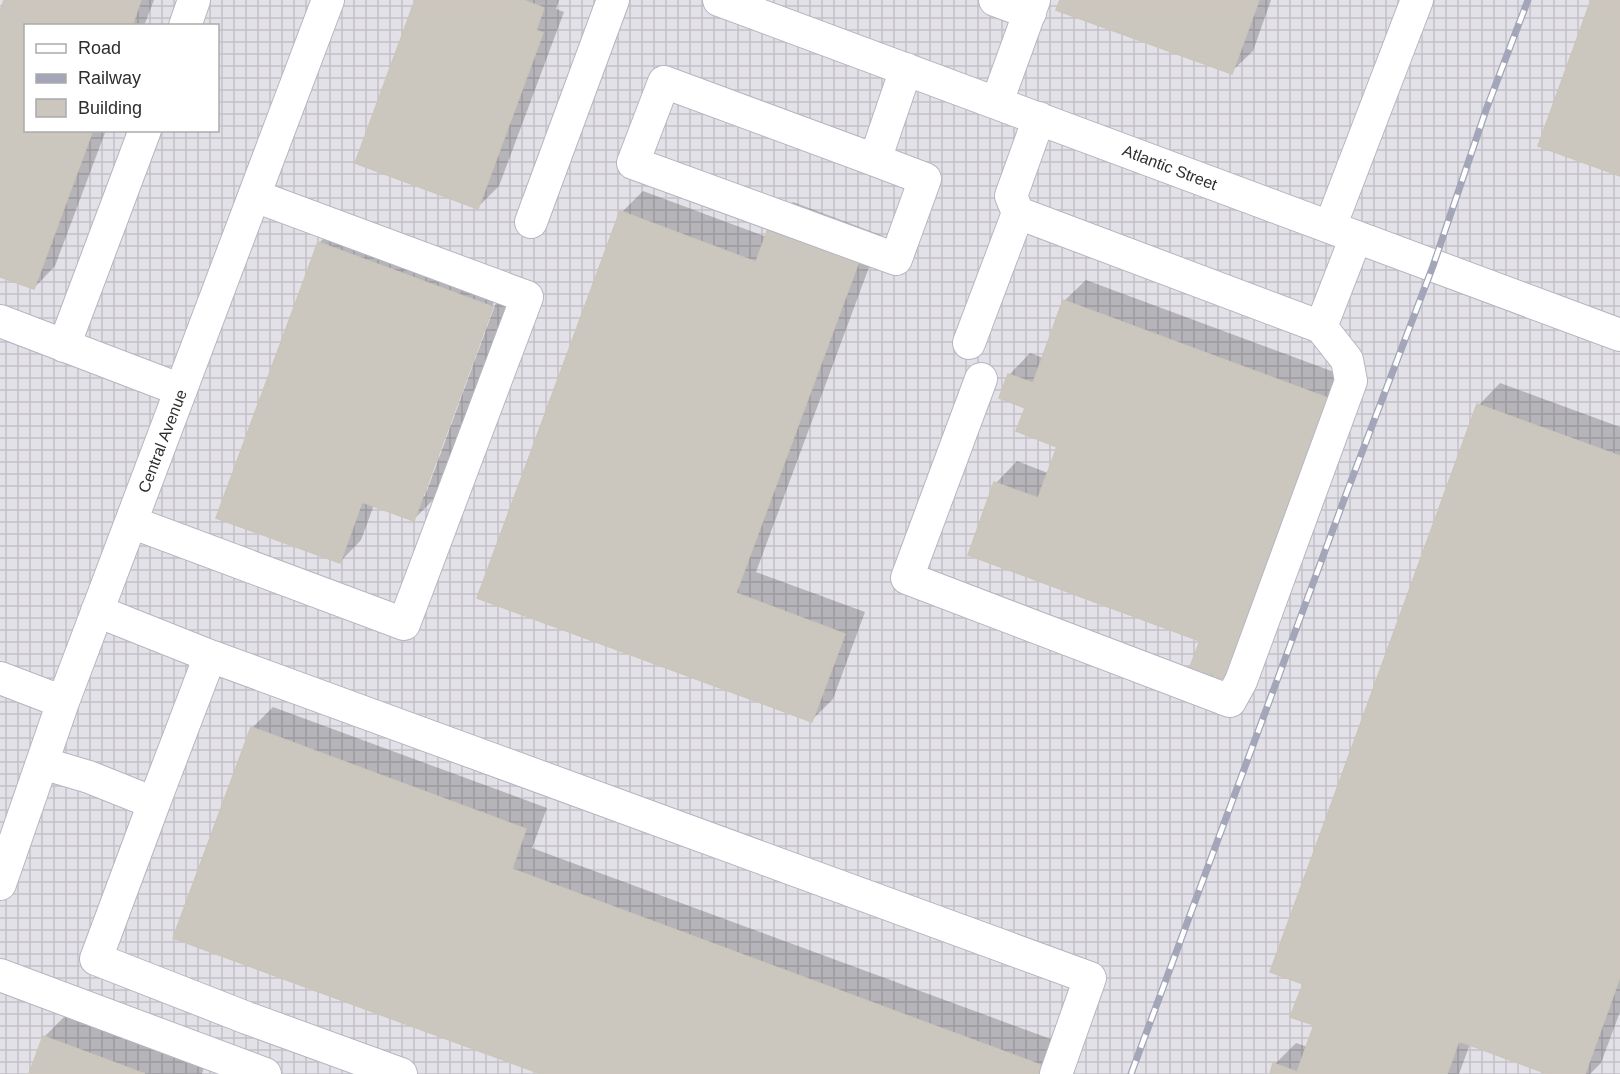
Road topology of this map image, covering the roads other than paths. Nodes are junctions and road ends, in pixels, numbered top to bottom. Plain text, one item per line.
1 (194, 0) edge
2 (328, 0) edge
3 (613, 0) edge
4 (719, 0) edge
5 (995, 0) edge
6 (1417, 0) edge
7 (1032, 6) edge
8 (186, 24) edge
9 (906, 69) junction
10 (997, 102) junction
11 (1039, 118) junction
12 (144, 132) edge
13 (875, 160) junction
14 (255, 196) junction
15 (1018, 213) junction
16 (531, 222) dead end
17 (1343, 232) junction
18 (0, 321) edge
19 (1321, 327) junction
20 (1618, 330) edge
21 (969, 343) dead end
22 (64, 346) junction
23 (981, 380) dead end
24 (181, 390) junction
25 (131, 522) junction
26 (97, 611) junction
27 (210, 656) junction
28 (0, 678) edge
29 (63, 702) junction
30 (42, 763) junction
31 (154, 803) junction
32 (0, 884) edge
33 (0, 975) edge
34 (216, 1066) edge
35 (265, 1074) edge
36 (401, 1074) edge
37 (1056, 1074) edge

1 - 8 street
2 - 14 street, Central Avenue
3 - 16 street
4 - 9 street, Atlantic Street
5 - 7 street
6 - 17 street
7 - 10 street
9 - 10 street, Atlantic Street
9 - 13 street
10 - 11 street, Atlantic Street
11 - 15 street
11 - 17 street, Atlantic Street
12 - 22 street
13 - 13 street
14 - 24 street, Central Avenue
14 - 25 street
15 - 19 street
15 - 21 street
17 - 19 street
17 - 20 street, Atlantic Street
18 - 22 street
19 - 23 street
22 - 24 street
24 - 25 street, Central Avenue
25 - 26 street, Central Avenue
26 - 27 street
26 - 29 street, Central Avenue
27 - 31 street
27 - 37 street
28 - 29 street
29 - 30 street, Central Avenue
30 - 31 street
30 - 32 street, Central Avenue
31 - 36 street
33 - 34 street
34 - 35 street

